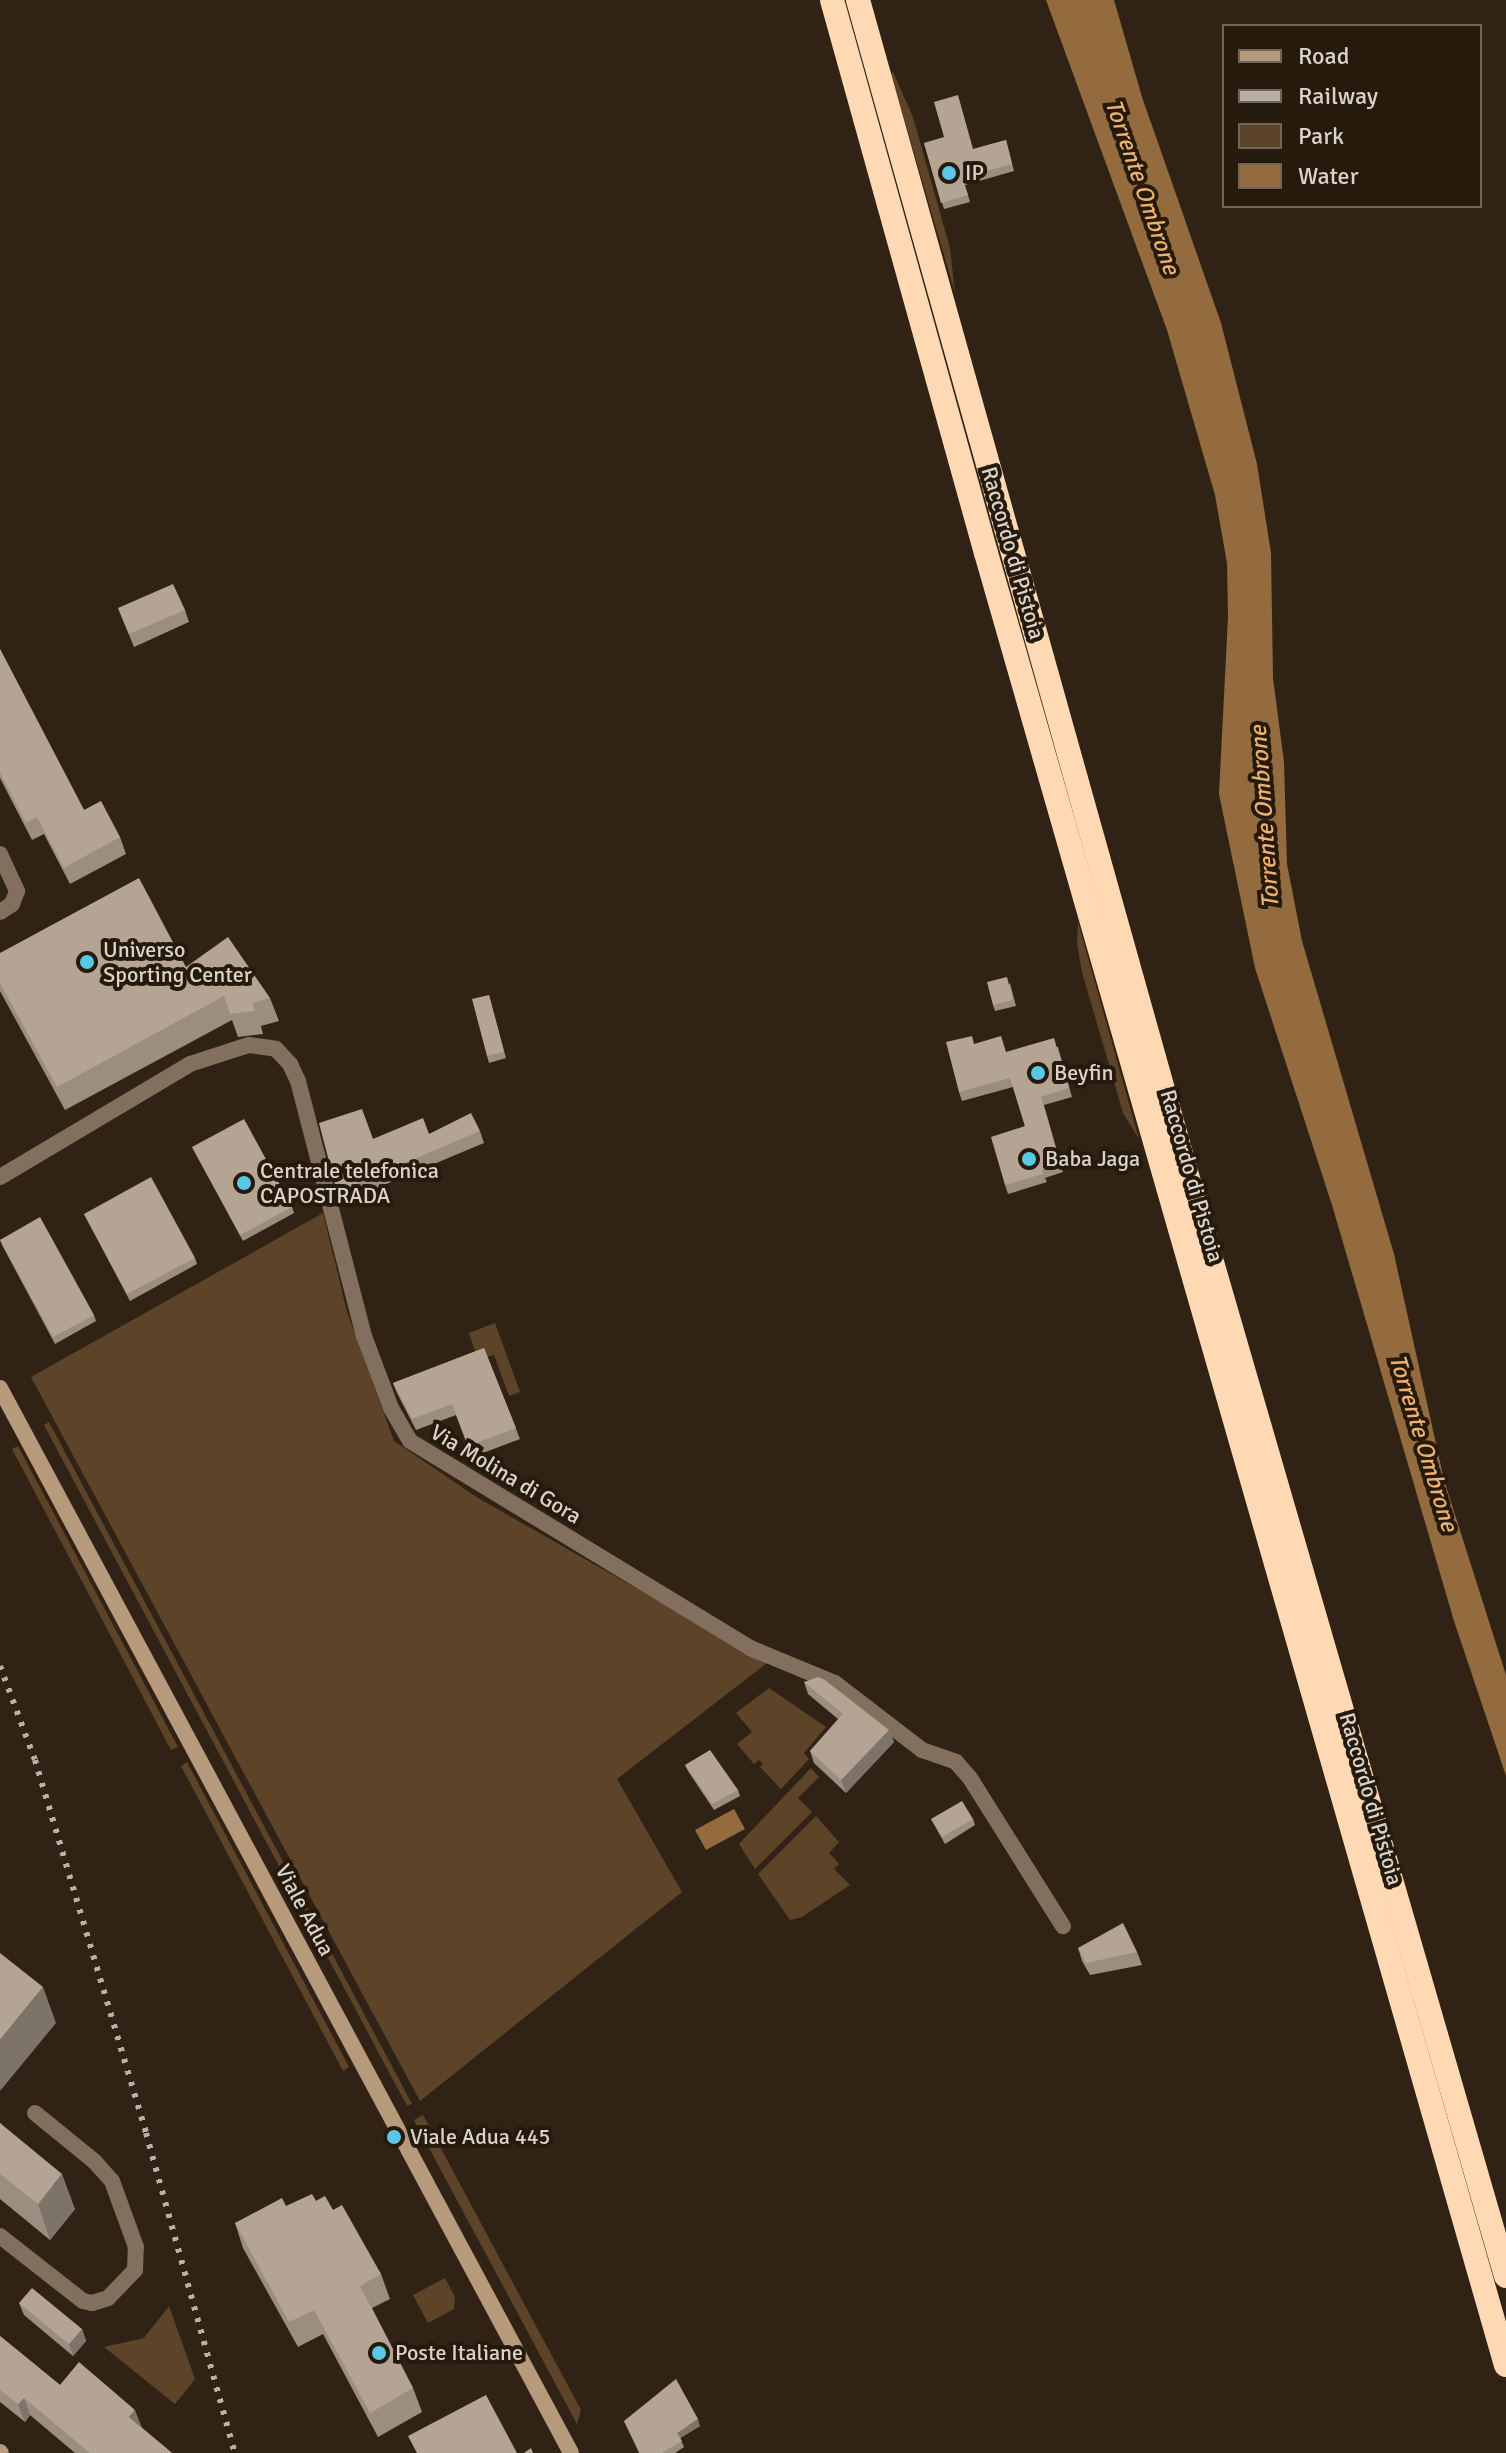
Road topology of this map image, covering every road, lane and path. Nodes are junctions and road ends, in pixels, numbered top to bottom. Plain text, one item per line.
1 (832, 0) edge
2 (858, 0) edge
3 (0, 854) edge
4 (0, 912) edge
5 (0, 1177) edge
6 (0, 1388) edge
7 (1063, 1926) dead end
8 (35, 2113) dead end
9 (0, 2236) edge
10 (1506, 2276) edge
11 (1506, 2365) edge
12 (571, 2453) edge

1 - 11 highway, Raccordo di Pistoia
2 - 10 highway, Raccordo di Pistoia
3 - 4 street
5 - 7 street, Via Molina di Gora
6 - 12 main road, Viale Adua
8 - 9 street

